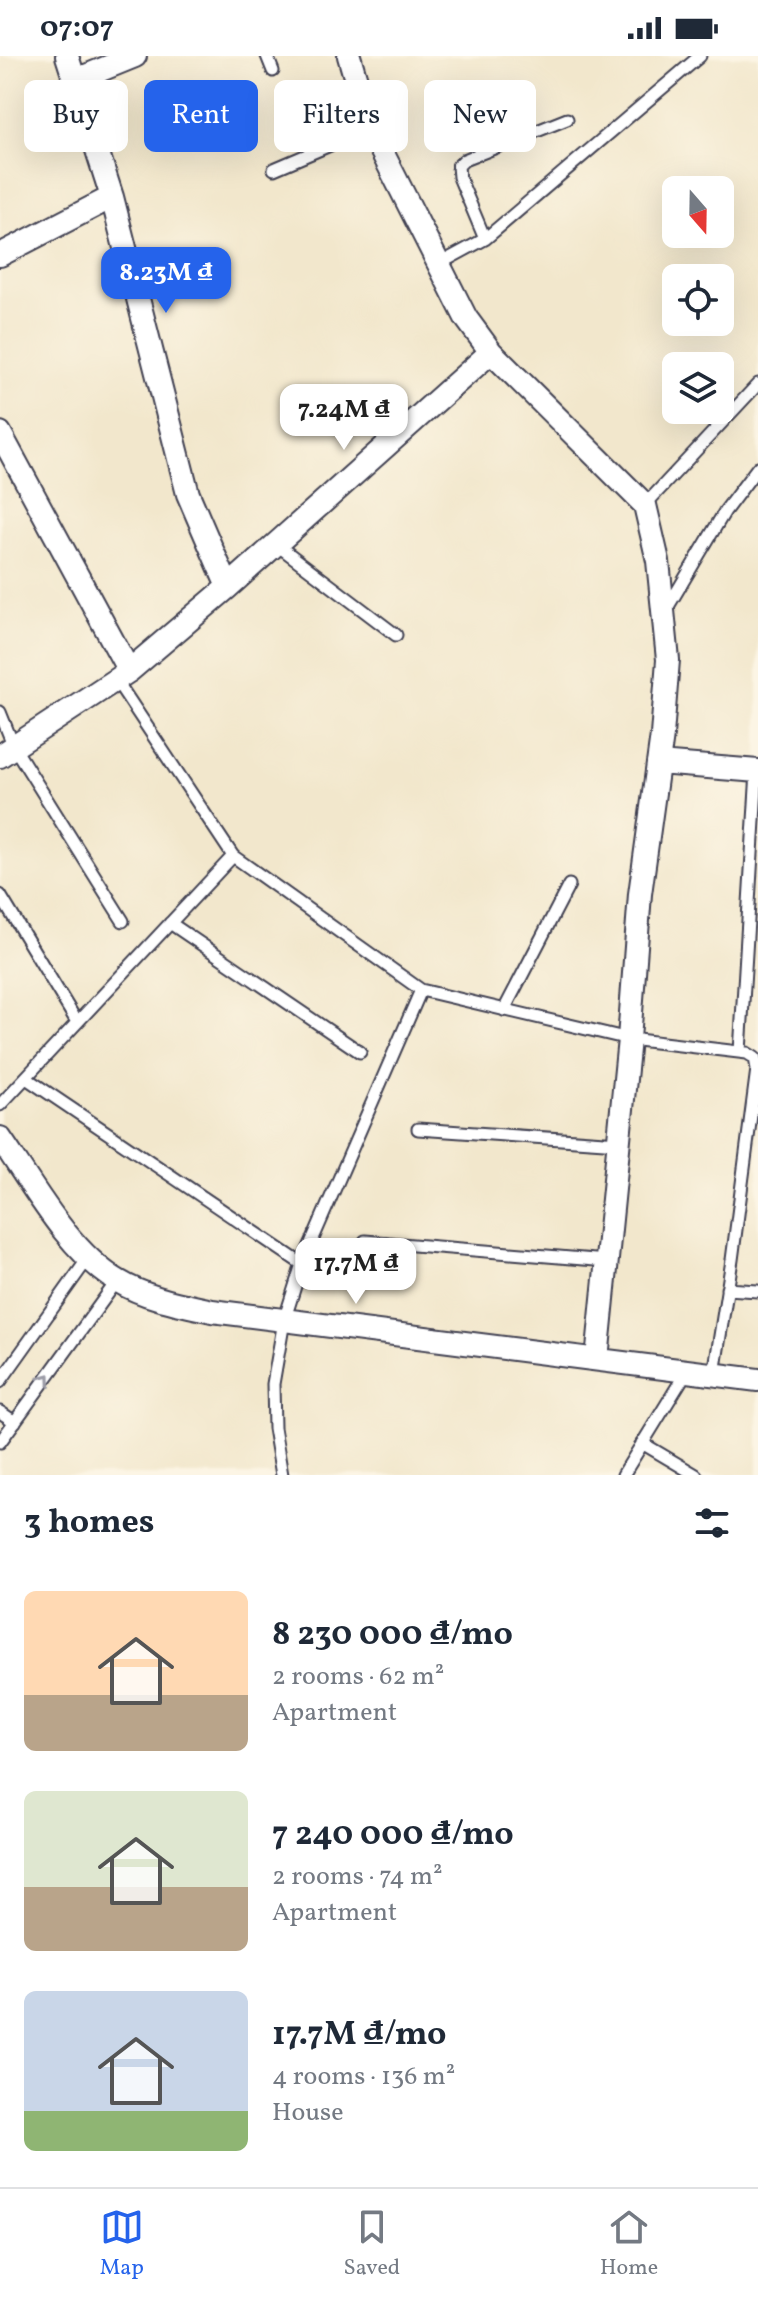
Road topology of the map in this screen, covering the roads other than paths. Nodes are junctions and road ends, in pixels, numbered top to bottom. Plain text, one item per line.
1 (67, 56) edge
2 (135, 56) edge
3 (267, 56) edge
4 (349, 56) edge
5 (700, 56) edge
6 (273, 71) dead end
7 (76, 80) joint
8 (356, 80) edge
9 (567, 119) dead end
10 (98, 152) edge
11 (314, 152) edge
12 (382, 152) edge
13 (274, 169) dead end
14 (112, 197) junction
15 (485, 239) junction
16 (0, 255) edge
17 (439, 264) junction
18 (491, 352) junction
19 (758, 384) edge
20 (0, 433) edge
21 (758, 467) edge
22 (645, 505) junction
23 (276, 544) junction
24 (228, 587) junction
25 (664, 614) junction
26 (396, 635) dead end
27 (123, 675) junction
28 (0, 712) edge
29 (7, 752) edge
30 (658, 763) junction
31 (757, 771) edge
32 (233, 856) junction
33 (569, 885) dead end
34 (0, 895) edge
35 (123, 921) dead end
36 (170, 923) junction
37 (421, 990) junction
38 (504, 1010) junction
39 (77, 1022) junction
40 (629, 1039) junction
41 (360, 1052) dead end
42 (740, 1052) junction
43 (26, 1078) junction
44 (0, 1105) edge
45 (418, 1129) dead end
46 (0, 1138) edge
47 (619, 1143) junction
48 (365, 1241) dead end
49 (89, 1257) junction
50 (607, 1261) junction
51 (302, 1264) junction
52 (117, 1281) junction
53 (727, 1289) junction
54 (758, 1291) edge
55 (284, 1321) junction
56 (597, 1359) junction
57 (687, 1371) junction
58 (714, 1374) junction
59 (758, 1380) edge
60 (0, 1382) edge
61 (0, 1412) edge
62 (15, 1422) junction
63 (0, 1442) edge
64 (642, 1443) junction
65 (282, 1475) edge
66 (623, 1475) edge
67 (696, 1475) edge

1 - 7 street
2 - 7 street
3 - 6 lane
4 - 8 street
5 - 15 lane
9 - 15 lane
10 - 14 street
11 - 13 lane
12 - 17 street
14 - 16 street
14 - 24 street
15 - 17 lane
17 - 18 street
18 - 22 street
18 - 23 street
19 - 22 lane
20 - 27 street
21 - 25 lane
22 - 25 street
23 - 24 street
23 - 26 lane
24 - 27 street
25 - 30 street
27 - 29 street
27 - 32 lane
28 - 29 lane
29 - 35 lane
30 - 31 street
30 - 40 street
31 - 42 lane
32 - 36 lane
32 - 37 lane
33 - 38 lane
34 - 39 lane
36 - 39 lane
36 - 41 lane
37 - 38 lane
37 - 51 lane
38 - 40 lane
39 - 43 lane
40 - 42 lane
40 - 47 street
42 - 53 lane
43 - 44 lane
43 - 51 lane
45 - 47 lane
46 - 49 street
47 - 50 street
48 - 50 lane
49 - 52 street
49 - 60 lane
50 - 56 street
51 - 55 lane
52 - 55 street
62 -> 52 lane
53 - 54 lane
53 - 58 lane
55 - 56 street
55 - 65 lane
56 - 57 street
57 - 58 street
57 - 64 lane
58 - 59 street
61 - 62 lane
62 - 63 lane
64 - 66 lane
64 - 67 lane

